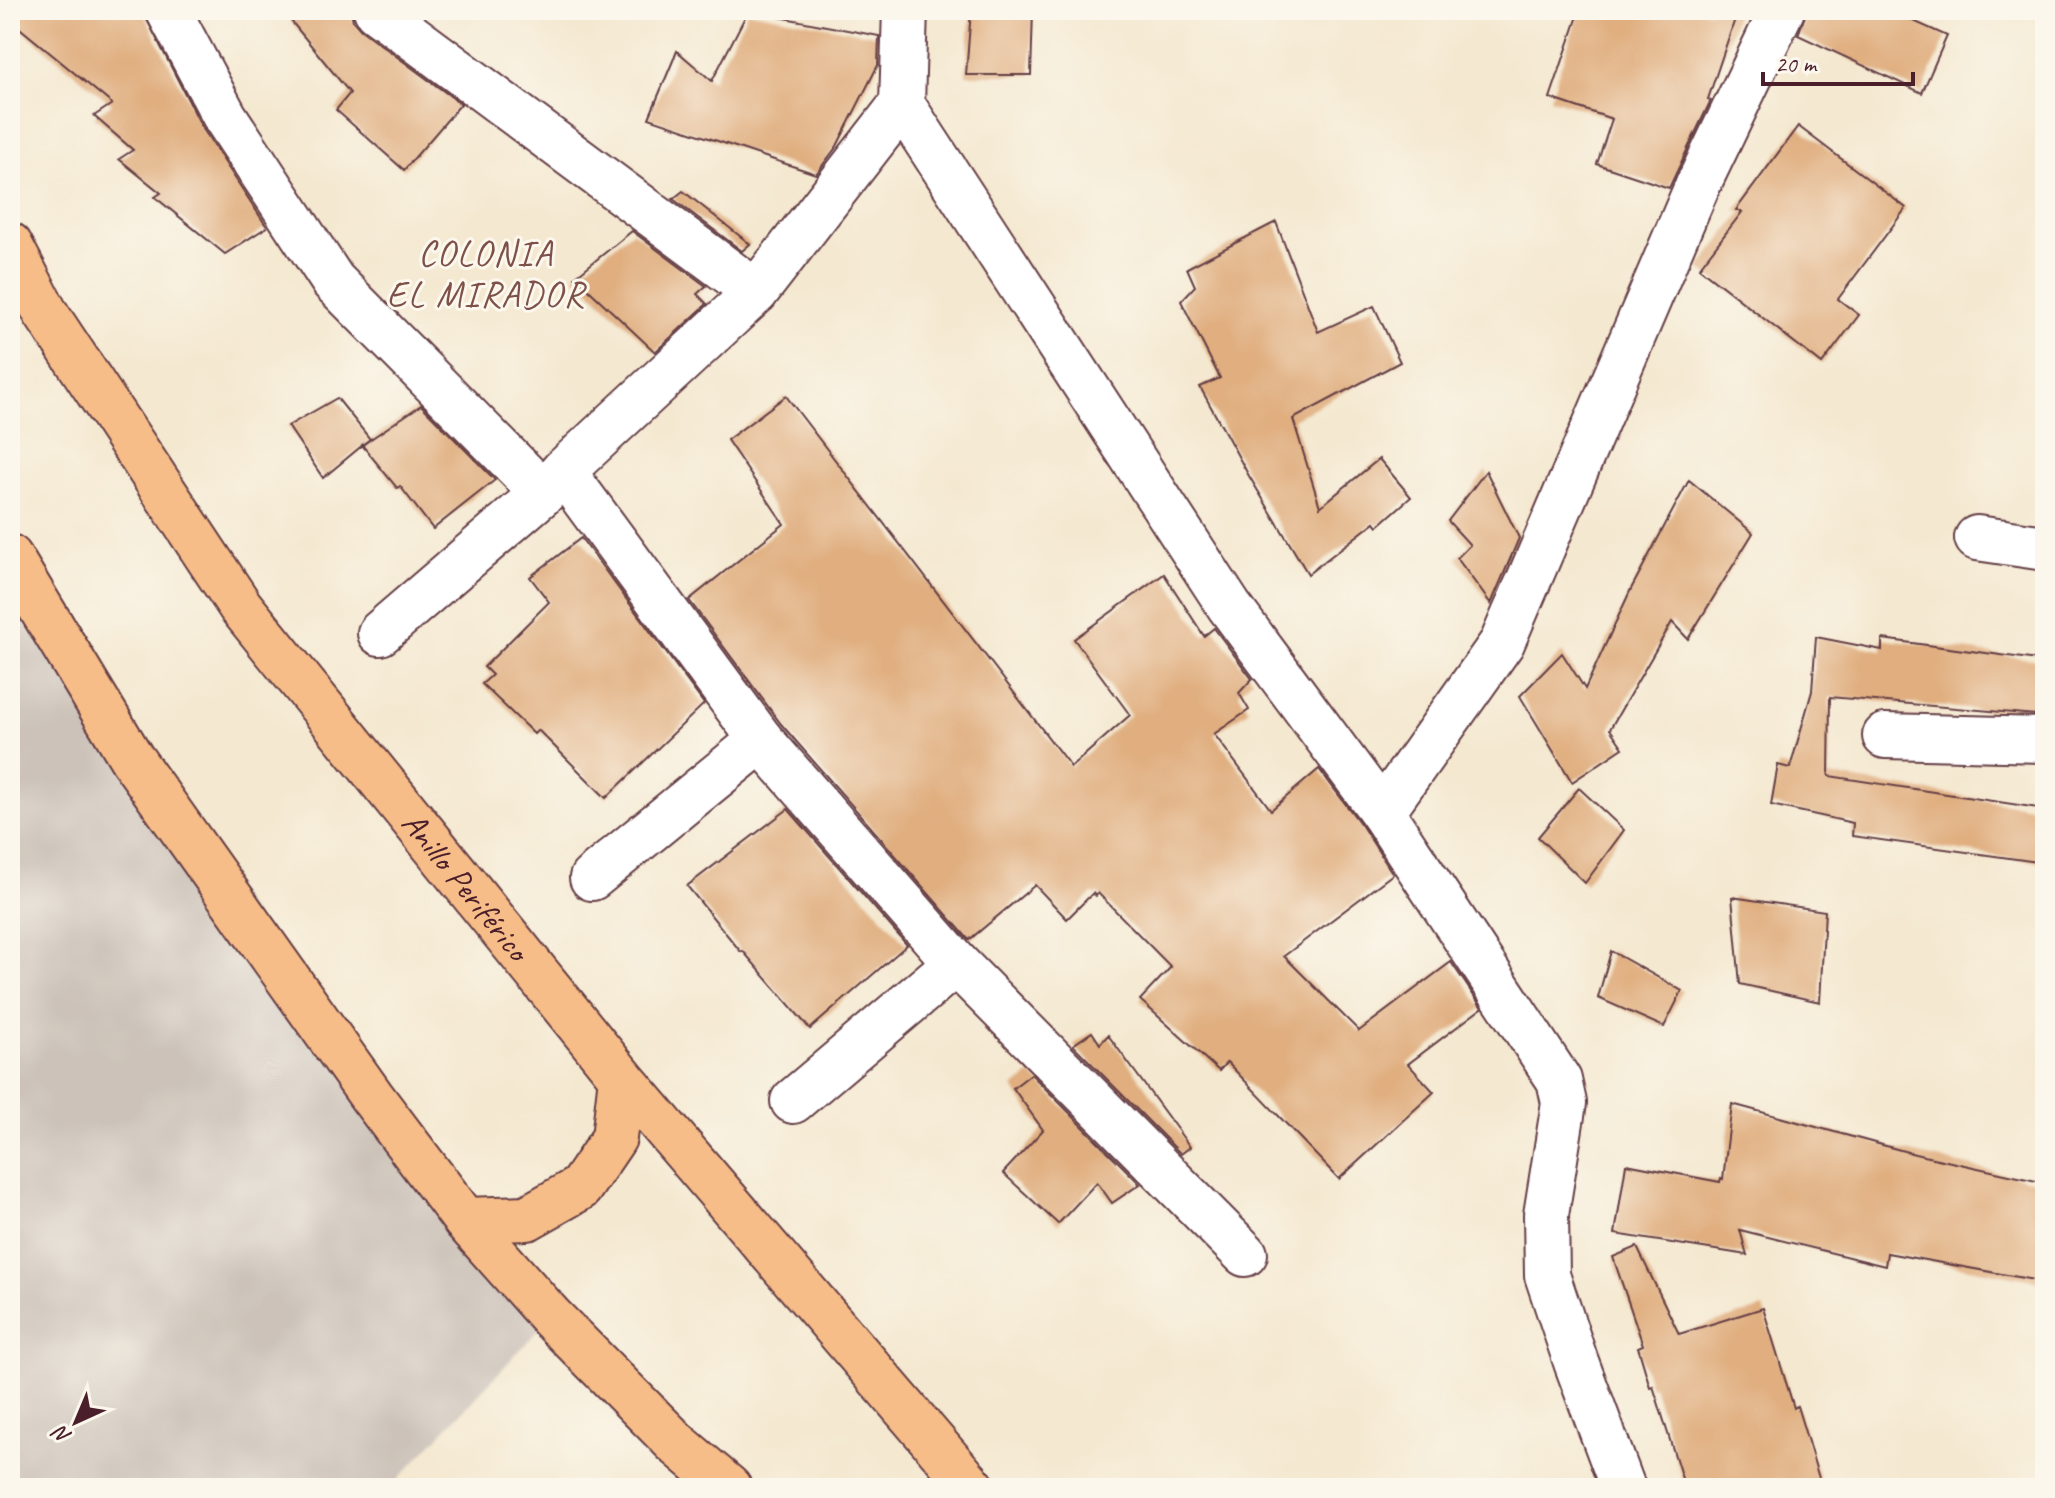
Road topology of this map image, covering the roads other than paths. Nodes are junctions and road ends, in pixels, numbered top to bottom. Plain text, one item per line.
1 (168, 10) edge
2 (376, 10) edge
3 (905, 10) edge
4 (1782, 10) edge
5 (902, 104) junction
6 (10, 245) edge
7 (756, 292) junction
8 (553, 482) junction
9 (1977, 538) dead end
10 (2045, 548) edge
11 (10, 557) edge
12 (380, 633) dead end
13 (1885, 736) dead end
14 (761, 740) junction
15 (2045, 740) edge
16 (1382, 812) junction
17 (592, 878) dead end
18 (956, 963) junction
19 (621, 1077) junction
20 (793, 1101) dead end
21 (465, 1220) junction
22 (1245, 1254) dead end
23 (729, 1488) edge
24 (973, 1488) edge
25 (1623, 1488) edge

1 - 8 street
2 - 7 street
3 - 5 street
4 - 16 street
5 - 7 street
5 - 16 street
6 - 19 highway, Anillo Periférico
7 - 8 street
8 - 12 street
8 - 14 street
9 - 10 street
11 - 21 highway
13 - 15 street
14 - 17 street
14 - 18 street
16 - 25 street
18 - 20 street
18 - 22 street
19 - 21 highway
19 - 24 highway, Anillo Periférico
21 - 23 highway

